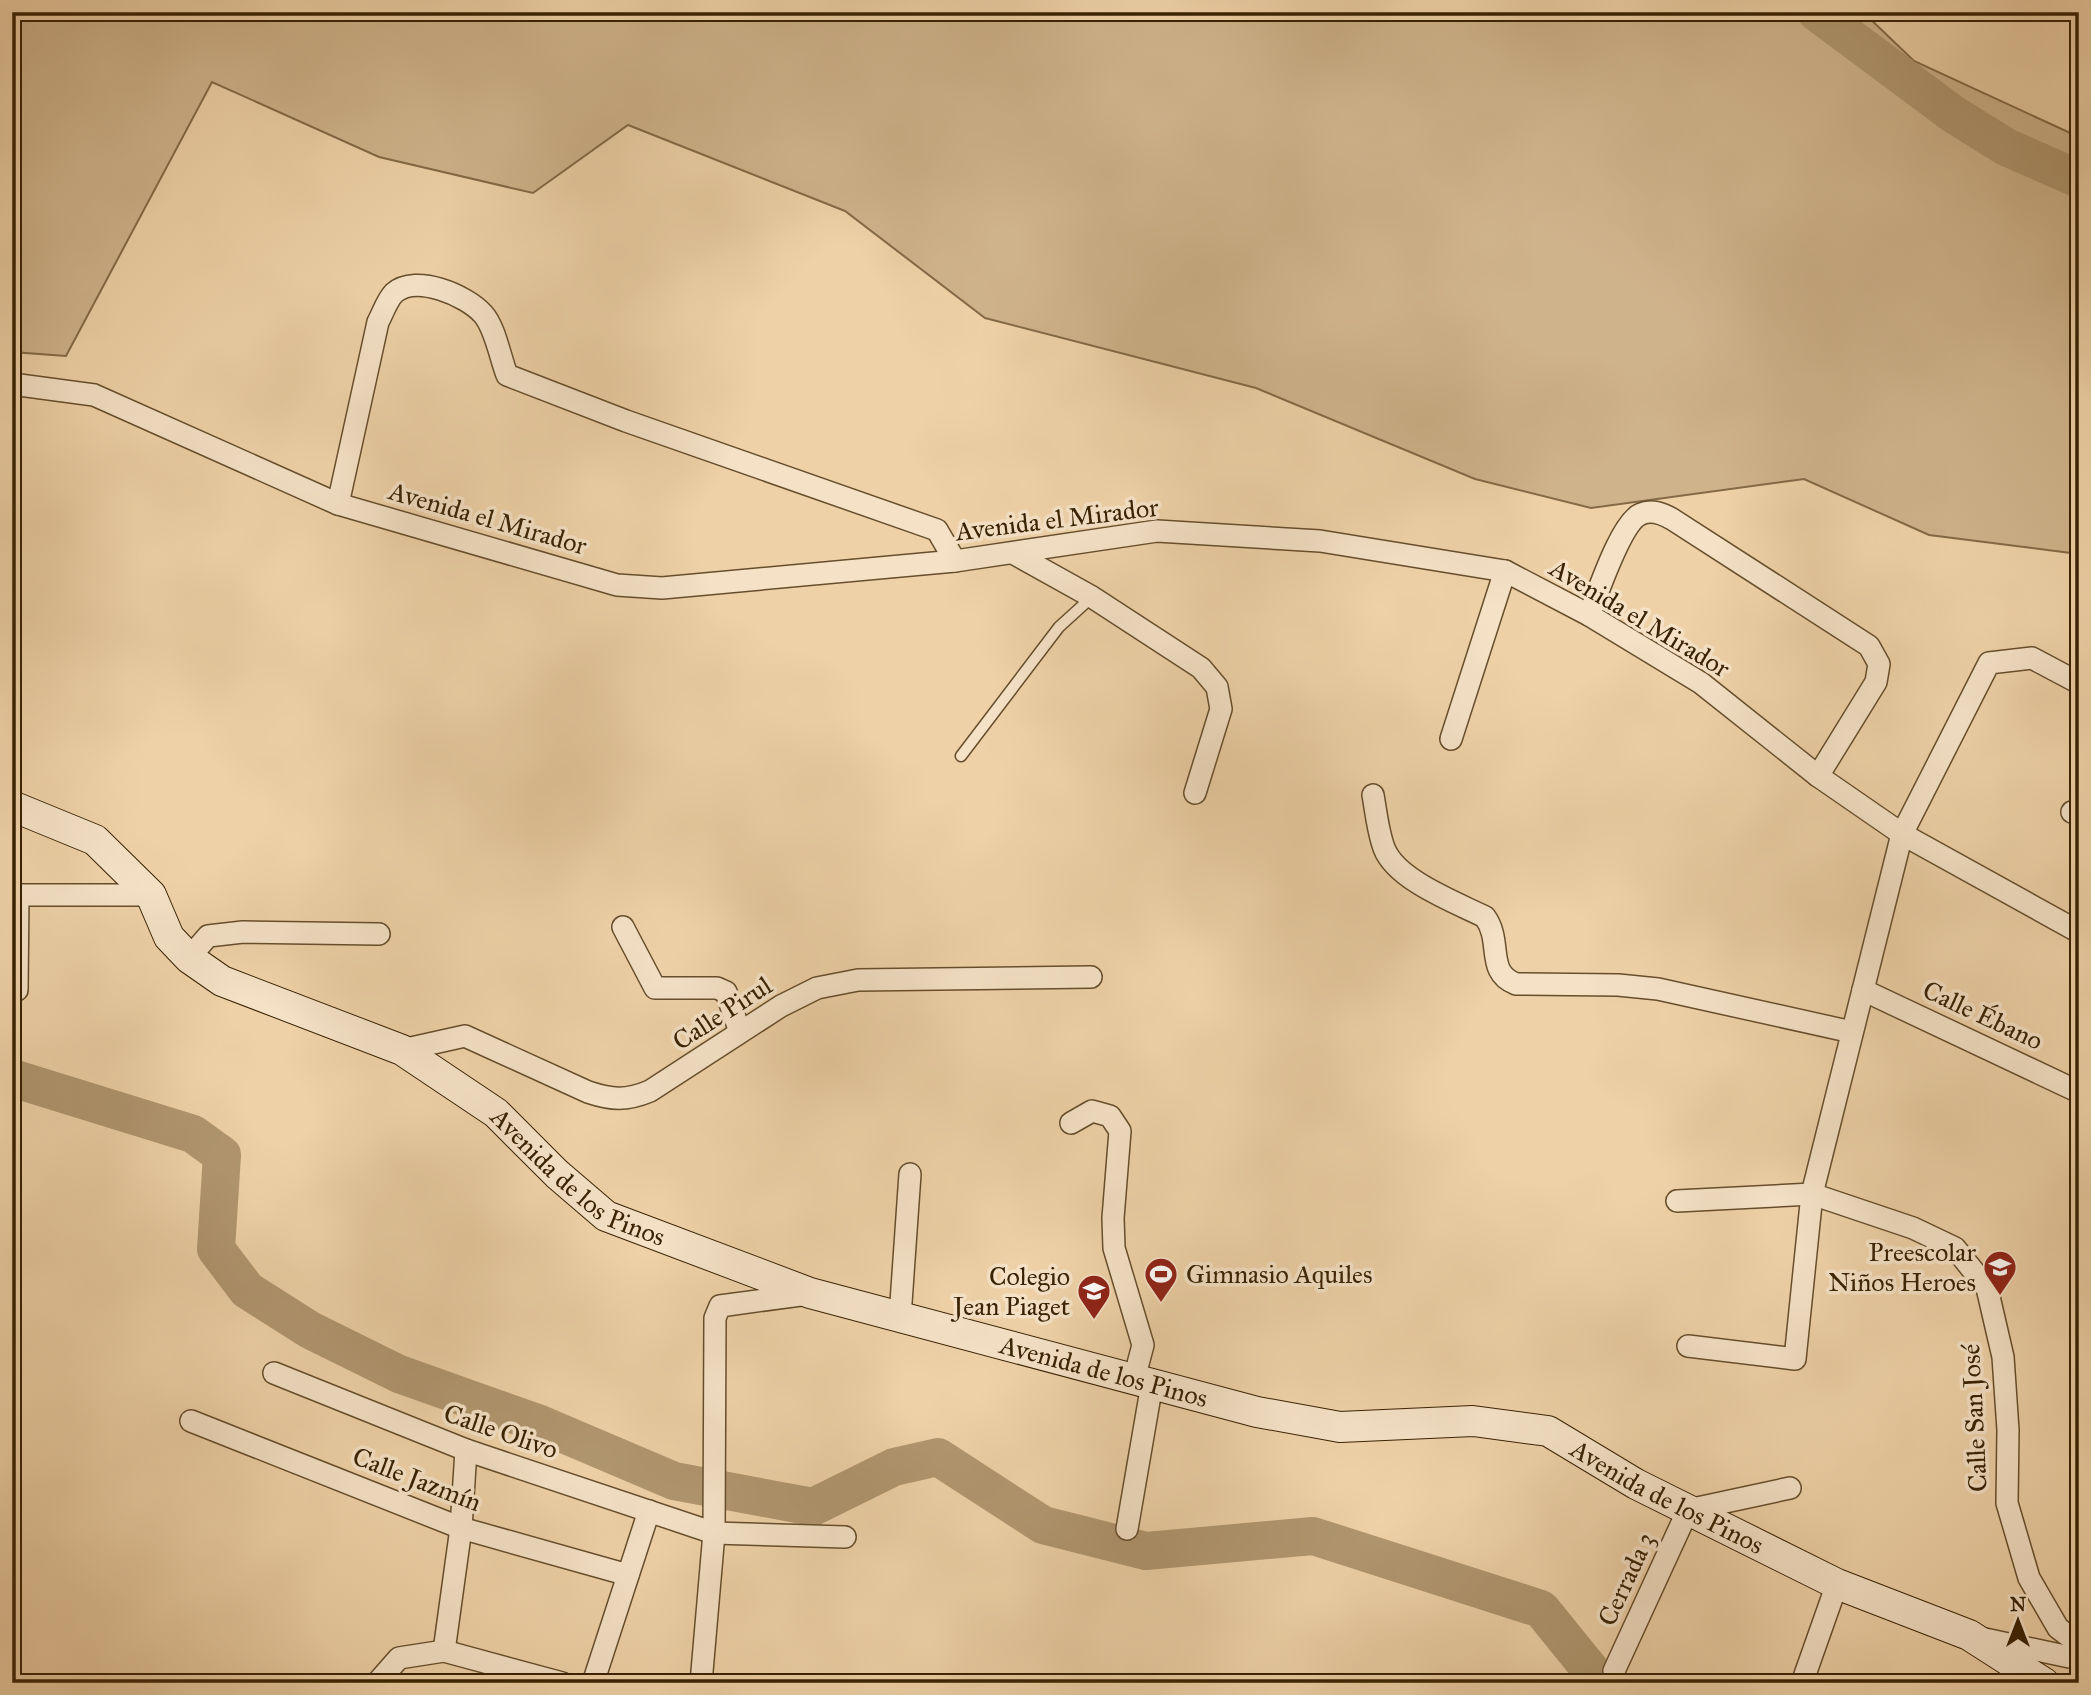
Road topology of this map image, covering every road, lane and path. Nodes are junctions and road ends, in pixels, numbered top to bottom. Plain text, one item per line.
1 (12, 384) edge
2 (338, 504) junction
3 (1013, 554) junction
4 (956, 561) junction
5 (1505, 571) junction
6 (1092, 597) junction
7 (1589, 615) junction
8 (2079, 683) edge
9 (1451, 739) dead end
10 (961, 756) dead end
11 (1818, 776) junction
12 (1195, 793) dead end
13 (1373, 795) dead end
14 (12, 806) edge
15 (1902, 834) junction
16 (151, 895) junction
17 (15, 896) edge
18 (624, 927) dead end
19 (2079, 932) edge
20 (379, 934) dead end
21 (189, 958) junction
22 (1091, 977) dead end
23 (18, 990) dead end
24 (1863, 990) junction
25 (740, 1032) junction
26 (1852, 1032) junction
27 (402, 1050) junction
28 (2079, 1092) edge
29 (1071, 1124) dead end
30 (910, 1174) dead end
31 (1812, 1195) junction
32 (1677, 1201) dead end
33 (810, 1293) junction
34 (900, 1317) junction
35 (1688, 1346) dead end
36 (274, 1373) dead end
37 (1143, 1382) junction
38 (191, 1421) dead end
39 (466, 1450) junction
40 (1790, 1488) dead end
41 (1688, 1510) junction
42 (649, 1511) junction
43 (461, 1528) junction
44 (1128, 1529) dead end
45 (714, 1537) junction
46 (845, 1537) dead end
47 (628, 1575) junction
48 (1837, 1584) junction
49 (1969, 1635) junction
50 (2079, 1644) edge
51 (444, 1651) junction
52 (2079, 1659) edge
53 (1614, 1671) dead end
54 (377, 1683) edge
55 (562, 1683) edge
56 (593, 1683) edge
57 (701, 1683) edge
58 (1802, 1683) edge
59 (2044, 1683) edge

1 - 2 street, Avenida el Mirador
2 - 4 street, Avenida el Mirador
2 - 4 street
3 - 4 street, Avenida el Mirador
3 - 5 street, Avenida el Mirador
3 - 6 street
5 - 7 street, Avenida el Mirador
5 - 9 street
6 - 10 lane
6 - 12 street
7 - 11 street, Avenida el Mirador
7 - 11 street
8 - 15 street
11 - 15 street, Avenida el Mirador
13 - 26 street
14 - 16 street, Avenida de los Pinos
15 - 19 street, Avenida el Mirador
15 - 24 street
16 - 17 street
16 - 21 street, Avenida de los Pinos
17 - 23 street
18 - 25 street
20 - 21 street
21 - 27 street, Avenida de los Pinos
22 - 25 street, Calle Pirul
24 - 26 street
24 - 28 street, Calle Ébano
25 - 27 street, Calle Pirul
26 - 31 street
27 - 33 street, Avenida de los Pinos
29 - 37 street
30 - 34 street
31 - 32 street
31 - 35 street
31 - 50 street, Calle San José
33 - 34 street, Avenida de los Pinos
33 - 45 street
34 - 37 street, Avenida de los Pinos
36 - 39 street, Calle Olivo
37 - 41 street, Avenida de los Pinos
37 - 44 street
38 - 43 street, Calle Jazmín
39 - 42 street, Calle Olivo
39 - 43 street
40 - 41 street
41 - 48 street, Avenida de los Pinos
41 - 53 street, Cerrada 3
42 - 45 street, Calle Olivo
42 - 47 street
43 - 47 street, Calle Jazmín
43 - 51 street
45 - 46 street, Calle Olivo
45 - 57 street
47 - 56 street
48 - 49 street, Avenida de los Pinos
48 - 58 street
49 - 52 street
49 - 59 street, Avenida de los Pinos
51 - 54 street
51 - 55 street

